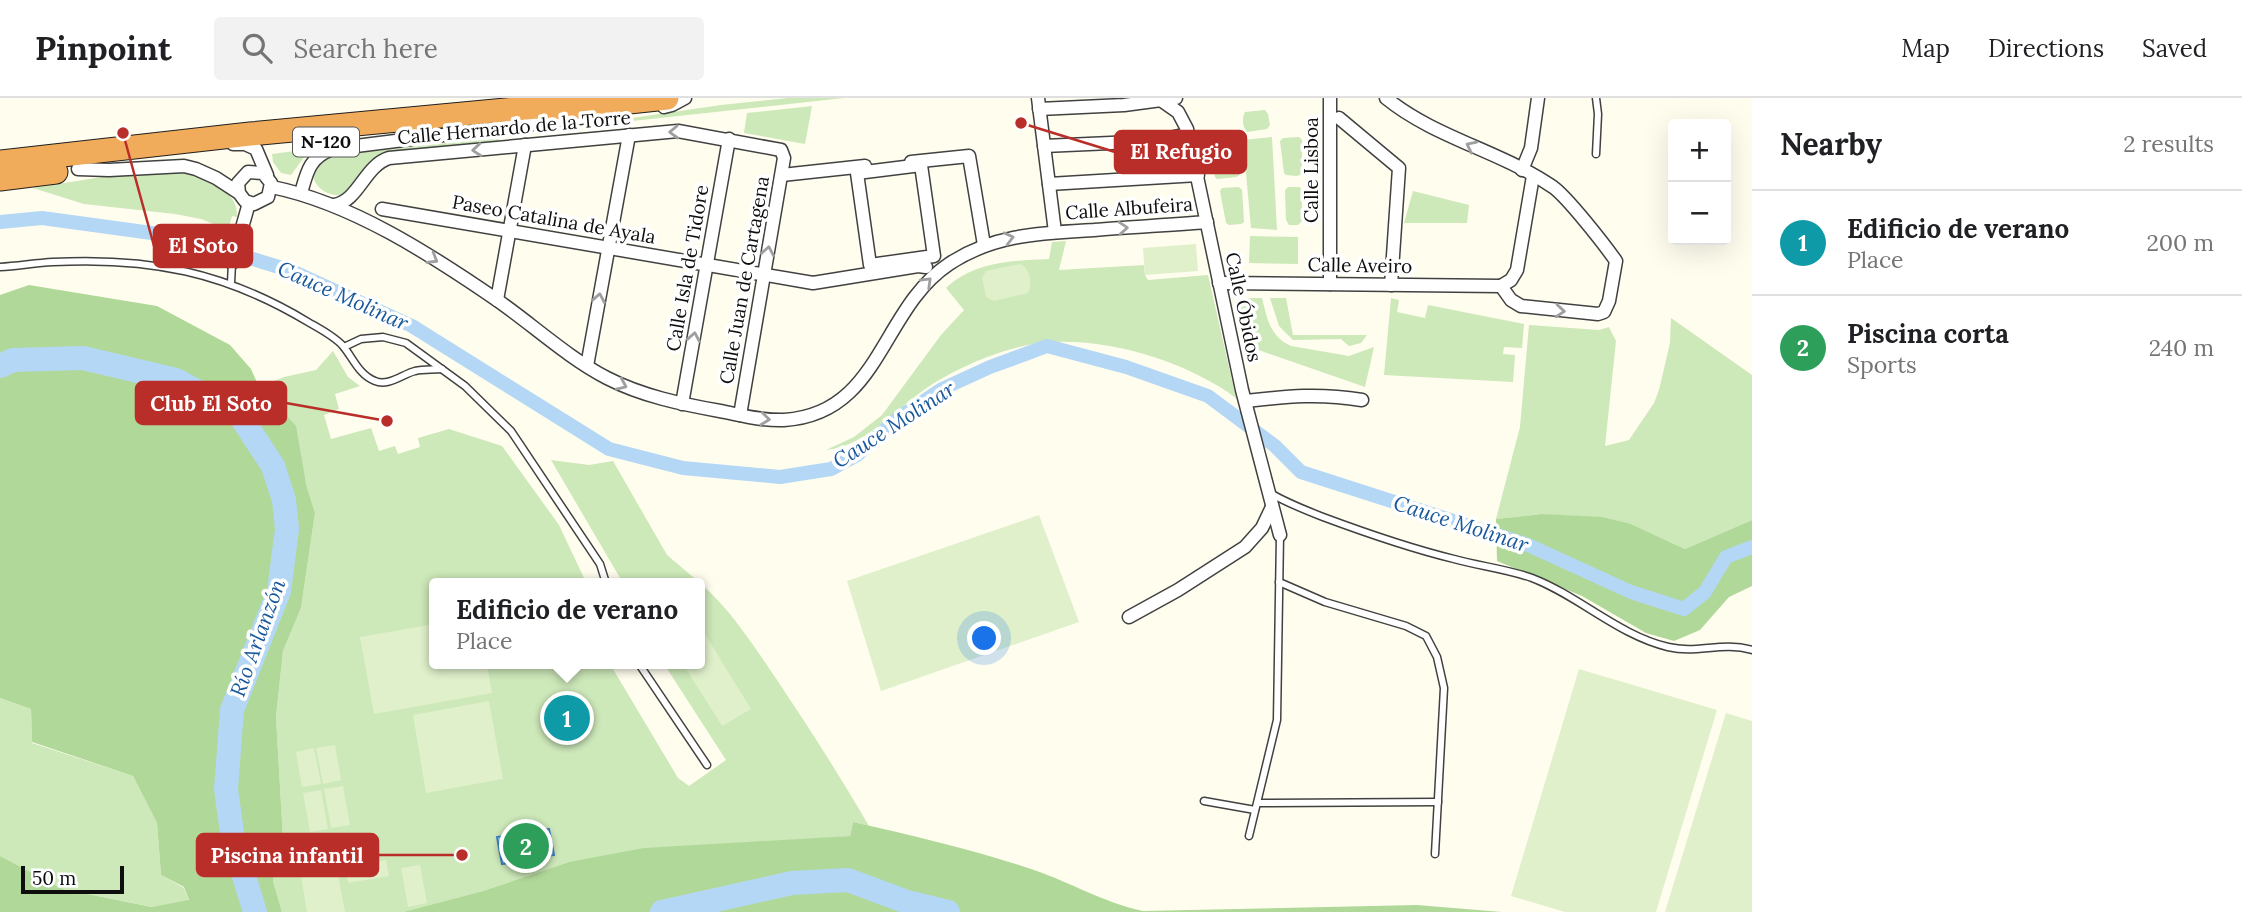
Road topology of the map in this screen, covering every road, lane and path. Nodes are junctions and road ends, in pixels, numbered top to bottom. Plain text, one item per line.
1 (667, 98) edge
2 (685, 98) edge
3 (1176, 98) edge
4 (1330, 98) edge
5 (1386, 98) edge
6 (1538, 98) edge
7 (1596, 98) edge
8 (1160, 99) edge
9 (1038, 104) edge
10 (572, 108) junction
11 (1339, 118) dead end
12 (1188, 134) junction
13 (629, 135) junction
14 (729, 139) junction
15 (525, 145) junction
16 (160, 146) junction
17 (1044, 146) junction
18 (256, 149) junction
19 (783, 152) joint
20 (1596, 154) dead end
21 (0, 162) edge
22 (921, 166) joint
23 (78, 169) junction
24 (1527, 173) junction
25 (782, 174) junction
26 (1198, 175) junction
27 (0, 179) edge
28 (269, 181) junction
29 (1049, 184) junction
30 (239, 193) junction
31 (301, 193) junction
32 (348, 199) junction
33 (249, 203) junction
34 (334, 205) junction
35 (382, 209) dead end
36 (351, 215) junction
37 (1207, 222) junction
38 (509, 231) junction
39 (1055, 232) junction
40 (984, 245) junction
41 (608, 248) junction
42 (232, 262) joint
43 (707, 265) junction
44 (0, 267) edge
45 (926, 267) dead end
46 (764, 275) junction
47 (230, 283) junction
48 (1219, 283) junction
49 (1330, 284) junction
50 (1391, 285) junction
51 (1501, 286) junction
52 (497, 300) junction
53 (344, 347) junction
54 (587, 366) junction
55 (442, 369) junction
56 (1362, 400) dead end
57 (1246, 401) junction
58 (682, 404) junction
59 (740, 415) junction
60 (1268, 492) junction
61 (1272, 507) junction
62 (1280, 535) joint
63 (604, 578) edge
64 (1279, 582) junction
65 (1129, 617) dead end
66 (1752, 650) edge
67 (642, 669) edge
68 (707, 765) dead end
69 (1203, 802) dead end
70 (1438, 802) junction
71 (1256, 807) junction
72 (1248, 836) dead end
73 (1435, 854) dead end

1 - 10 highway, N-120
2 - 31 street
3 - 8 street
4 - 49 street, Calle Lisboa
24 -> 5 street
6 - 24 street
7 - 20 lane
8 - 9 street
8 - 12 street, Calle Óbidos
9 - 17 street
10 - 16 highway, N-120
10 - 18 highway, N-120
11 - 50 street
12 - 17 street
12 - 26 street, Calle Óbidos
14 -> 13 street, Calle Hernardo de la Torre
13 - 15 street, Calle Hernardo de la Torre
13 - 41 street
14 - 19 street, Calle Hernardo de la Torre
14 - 43 street, Calle Isla de Tidore
15 -> 32 street, Calle Hernardo de la Torre
15 - 38 street
16 - 18 street
16 - 21 highway, N-120
17 - 29 street
18 - 23 highway, N-120
18 - 28 street
19 - 25 street, Calle Juan de Cartagena
22 - 22 street
23 - 27 highway, N-120
23 - 30 street
24 - 51 street
51 -> 24 street
25 - 40 street
46 -> 25 street, Calle Juan de Cartagena
26 - 29 street
26 - 37 street, Calle Óbidos
28 - 30 street
28 - 31 street, Calle Albufeira
28 - 33 street
29 - 39 street
30 - 33 street
31 - 34 street, Calle Albufeira
32 - 34 street, Calle Hernardo de la Torre
32 - 36 street
33 - 42 street
34 - 36 street, Calle Albufeira
35 - 38 street, Paseo Catalina de Ayala
36 -> 52 street, Calle Albufeira
39 -> 37 street, Calle Albufeira
37 - 48 street, Calle Óbidos
38 - 41 street, Paseo Catalina de Ayala
38 - 52 street
40 -> 39 street, Calle Albufeira
59 -> 40 street, Calle Albufeira
41 - 43 street, Paseo Catalina de Ayala
54 -> 41 street
42 - 47 lane
43 - 46 street, Paseo Catalina de Ayala
58 -> 43 street, Calle Isla de Tidore
44 - 47 lane
45 - 46 street, Paseo Catalina de Ayala
46 - 59 street, Calle Juan de Cartagena
47 - 53 lane
48 - 49 street, Calle Aveiro
48 - 57 street, Calle Óbidos
49 - 50 street, Calle Aveiro
50 - 51 street, Calle Aveiro
52 - 54 street, Calle Albufeira
53 - 55 lane
53 - 55 lane
54 -> 58 street, Calle Albufeira
55 - 63 lane
56 - 57 street
57 - 60 street, Calle Óbidos
58 - 59 street, Calle Albufeira
60 - 61 street, Calle Óbidos
60 - 66 lane
61 - 62 street, Calle Óbidos
61 - 65 street
62 - 64 lane
64 - 70 lane
64 - 71 lane
67 - 68 lane
69 - 71 lane
70 - 71 lane
70 - 73 lane
71 - 72 lane

